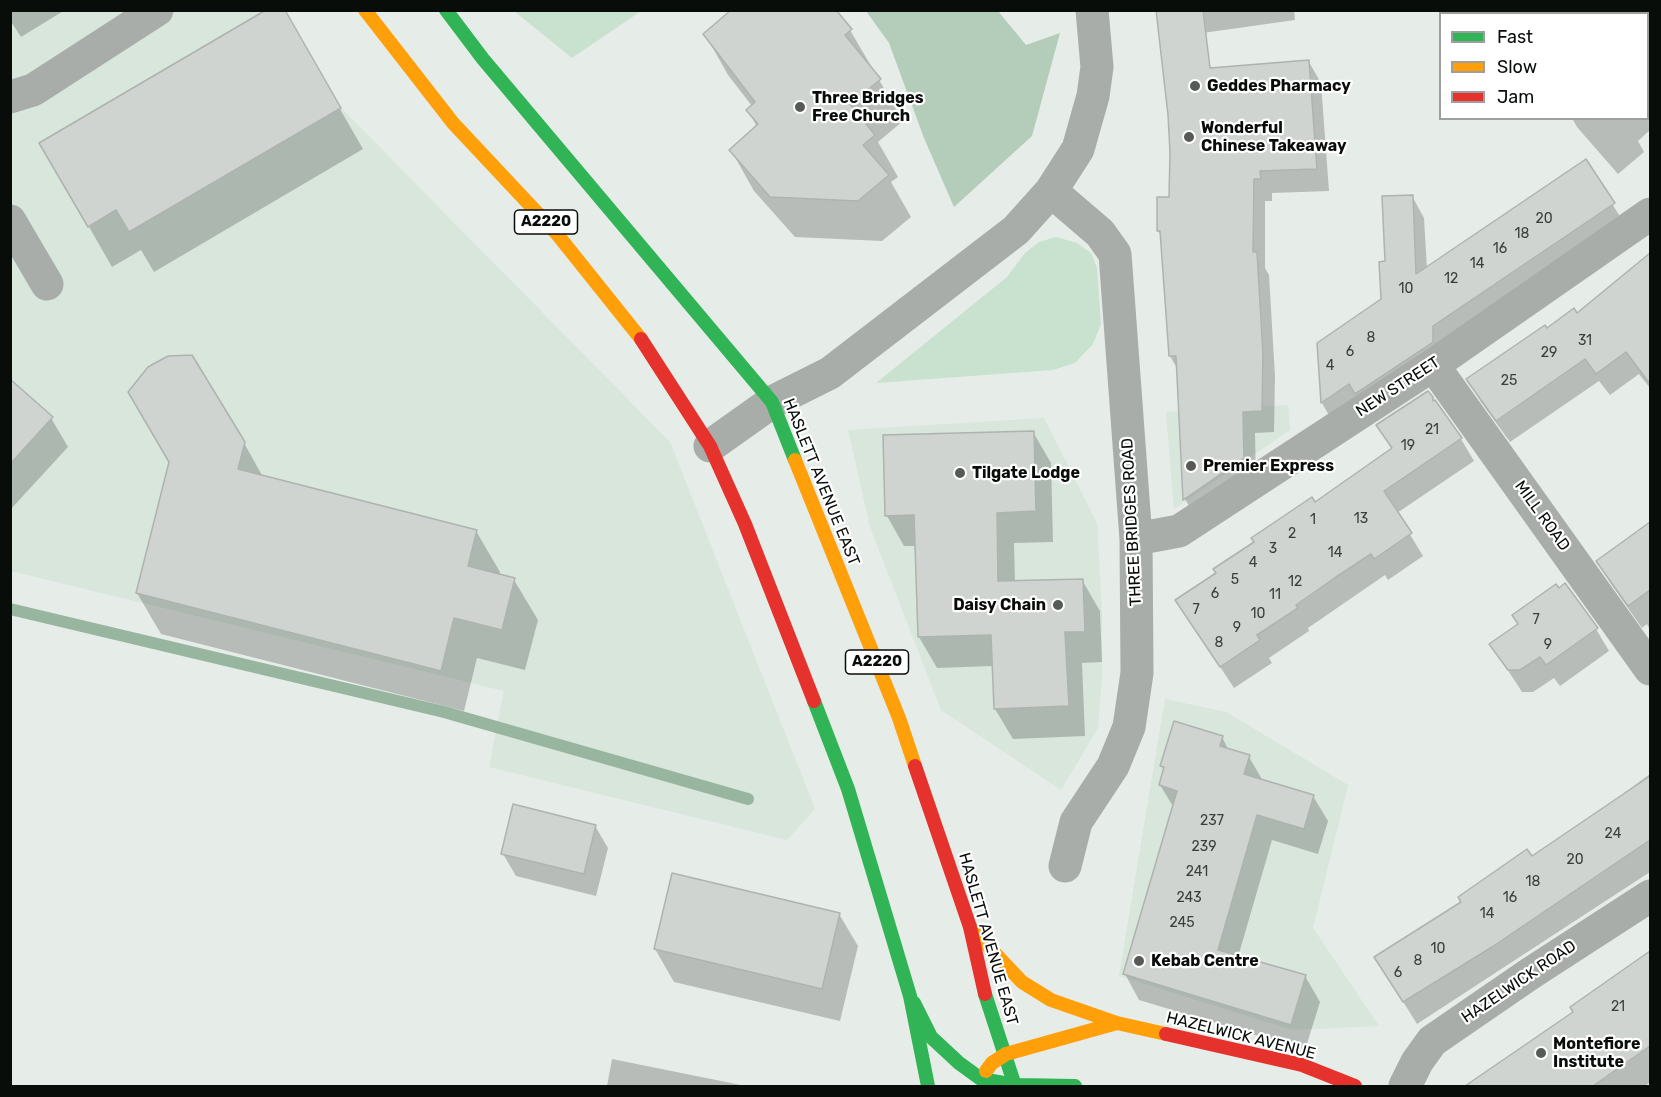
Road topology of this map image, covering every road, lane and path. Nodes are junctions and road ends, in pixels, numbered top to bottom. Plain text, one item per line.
1 (157, 10) edge
2 (365, 10) edge
3 (446, 10) edge
4 (1092, 10) edge
5 (10, 97) edge
6 (1051, 191) junction
7 (1650, 214) edge
8 (10, 221) edge
9 (47, 284) dead end
10 (1433, 365) junction
11 (772, 402) junction
12 (710, 446) junction
13 (1136, 539) junction
14 (1650, 669) edge
15 (1065, 866) dead end
16 (1650, 896) edge
17 (970, 927) junction
18 (910, 996) junction
19 (1117, 1023) junction
20 (1006, 1054) junction
21 (980, 1082) edge
22 (928, 1086) edge
23 (1015, 1086) edge
24 (1075, 1086) edge
25 (1355, 1086) edge
26 (1405, 1086) edge

1 - 5 street
2 - 12 main road, A2220
3 - 11 main road, HASLETT AVENUE EAST / A2220
4 - 6 street
6 - 11 street
6 - 13 street, THREE BRIDGES ROAD
7 - 10 street, NEW STREET
8 - 9 street
10 - 13 street, NEW STREET
10 - 14 street, MILL ROAD
11 - 12 street
11 - 17 main road, HASLETT AVENUE EAST / A2220
12 - 18 main road, A2220
13 - 15 street, THREE BRIDGES ROAD
16 - 26 street, HAZELWICK ROAD
17 - 19 main road, HAZELWICK AVENUE
17 - 20 main road, HASLETT AVENUE EAST / A2220
18 - 21 main road
18 - 22 main road, A2220
19 - 20 main road, HAZELWICK AVENUE
19 - 25 main road, HAZELWICK AVENUE
20 - 21 main road
20 - 23 main road, HASLETT AVENUE EAST / A2220
21 - 23 main road
23 - 24 main road

